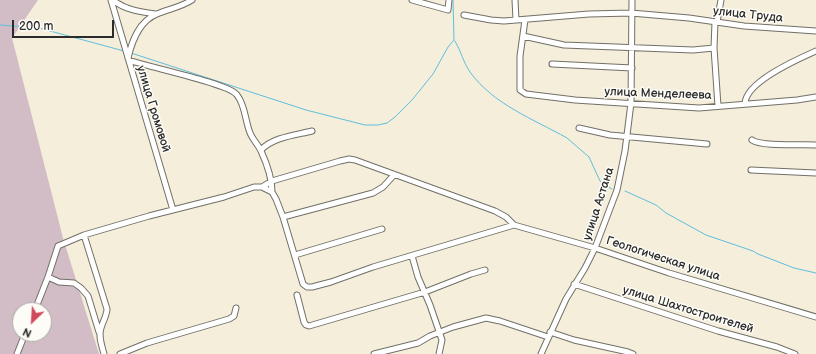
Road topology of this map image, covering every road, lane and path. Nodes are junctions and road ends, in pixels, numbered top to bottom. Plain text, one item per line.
1 (112, 0) edge
2 (192, 0) edge
3 (412, 0) edge
4 (449, 0) edge
5 (515, 0) edge
6 (632, 0) edge
7 (721, 0) edge
8 (632, 13) junction
9 (157, 14) junction
10 (464, 15) dead end
11 (516, 20) junction
12 (525, 20) junction
13 (716, 22) junction
14 (816, 31) edge
15 (523, 36) junction
16 (632, 47) junction
17 (714, 48) junction
18 (816, 51) edge
19 (128, 60) junction
20 (552, 64) dead end
21 (632, 68) junction
22 (816, 97) edge
23 (631, 103) junction
24 (745, 104) junction
25 (718, 106) junction
26 (578, 128) dead end
27 (312, 131) dead end
28 (628, 136) junction
29 (752, 140) dead end
30 (707, 144) dead end
31 (816, 145) edge
32 (261, 150) junction
33 (751, 170) dead end
34 (816, 173) edge
35 (394, 175) junction
36 (272, 181) junction
37 (262, 187) junction
38 (271, 191) junction
39 (173, 210) junction
40 (283, 217) junction
41 (514, 225) junction
42 (382, 229) dead end
43 (84, 236) junction
44 (595, 248) junction
45 (295, 255) junction
46 (412, 256) junction
47 (485, 270) dead end
48 (48, 277) junction
49 (574, 284) junction
50 (425, 292) junction
51 (297, 295) dead end
52 (38, 302) edge
53 (236, 308) dead end
54 (816, 317) edge
55 (439, 332) junction
56 (100, 333) junction
57 (549, 334) junction
58 (22, 342) edge
59 (17, 354) edge
60 (104, 354) edge
61 (120, 354) edge
62 (374, 354) edge
63 (439, 354) edge
64 (541, 354) edge
65 (633, 354) edge
66 (795, 354) edge

1 - 9 street
1 - 19 street
2 - 9 street, улица Громовой
3 - 4 street
5 - 11 street
6 - 8 street, улица Астана
7 - 13 street
8 - 12 street, улица Труда
8 - 13 street, улица Труда
8 - 16 street, улица Астана
9 - 19 street, улица Громовой
10 - 11 street, улица Труда
11 - 12 street, улица Труда
12 - 15 street
13 - 14 street, улица Труда
13 - 17 street
15 - 16 street
15 - 23 street, улица Менделеева
16 - 17 street
16 - 21 street, улица Астана
17 - 25 street
18 - 24 street
19 - 32 street
19 - 39 street, улица Громовой
20 - 21 street
21 - 23 street, улица Астана
22 - 24 street, улица Менделеева
23 - 25 street, улица Менделеева
23 - 28 street, улица Астана
24 - 25 street, улица Менделеева
26 - 28 street
27 - 32 street
28 - 30 street
28 - 44 street, улица Астана
29 - 31 street
32 - 36 street
33 - 34 street
35 - 36 street, Геологическая улица
35 - 40 street
35 - 41 street, Геологическая улица
36 - 37 street
36 - 38 street
37 - 38 street
37 - 39 street
38 - 40 street
39 - 43 street
40 - 45 street
41 - 44 street, Геологическая улица
41 - 46 street
42 - 45 street
43 - 48 street
43 - 56 street
44 - 49 street, улица Астана
44 - 54 street, Геологическая улица
45 - 46 street
46 - 50 street
47 - 50 street
48 - 52 street
48 - 56 street
49 - 57 street, улица Астана
49 - 66 street, улица Шахтостроителей
50 - 51 street
50 - 55 street
53 - 61 street
55 - 57 street
55 - 62 street
55 - 63 street
56 - 60 street
57 - 64 street, улица Астана
57 - 65 street
58 - 59 street

